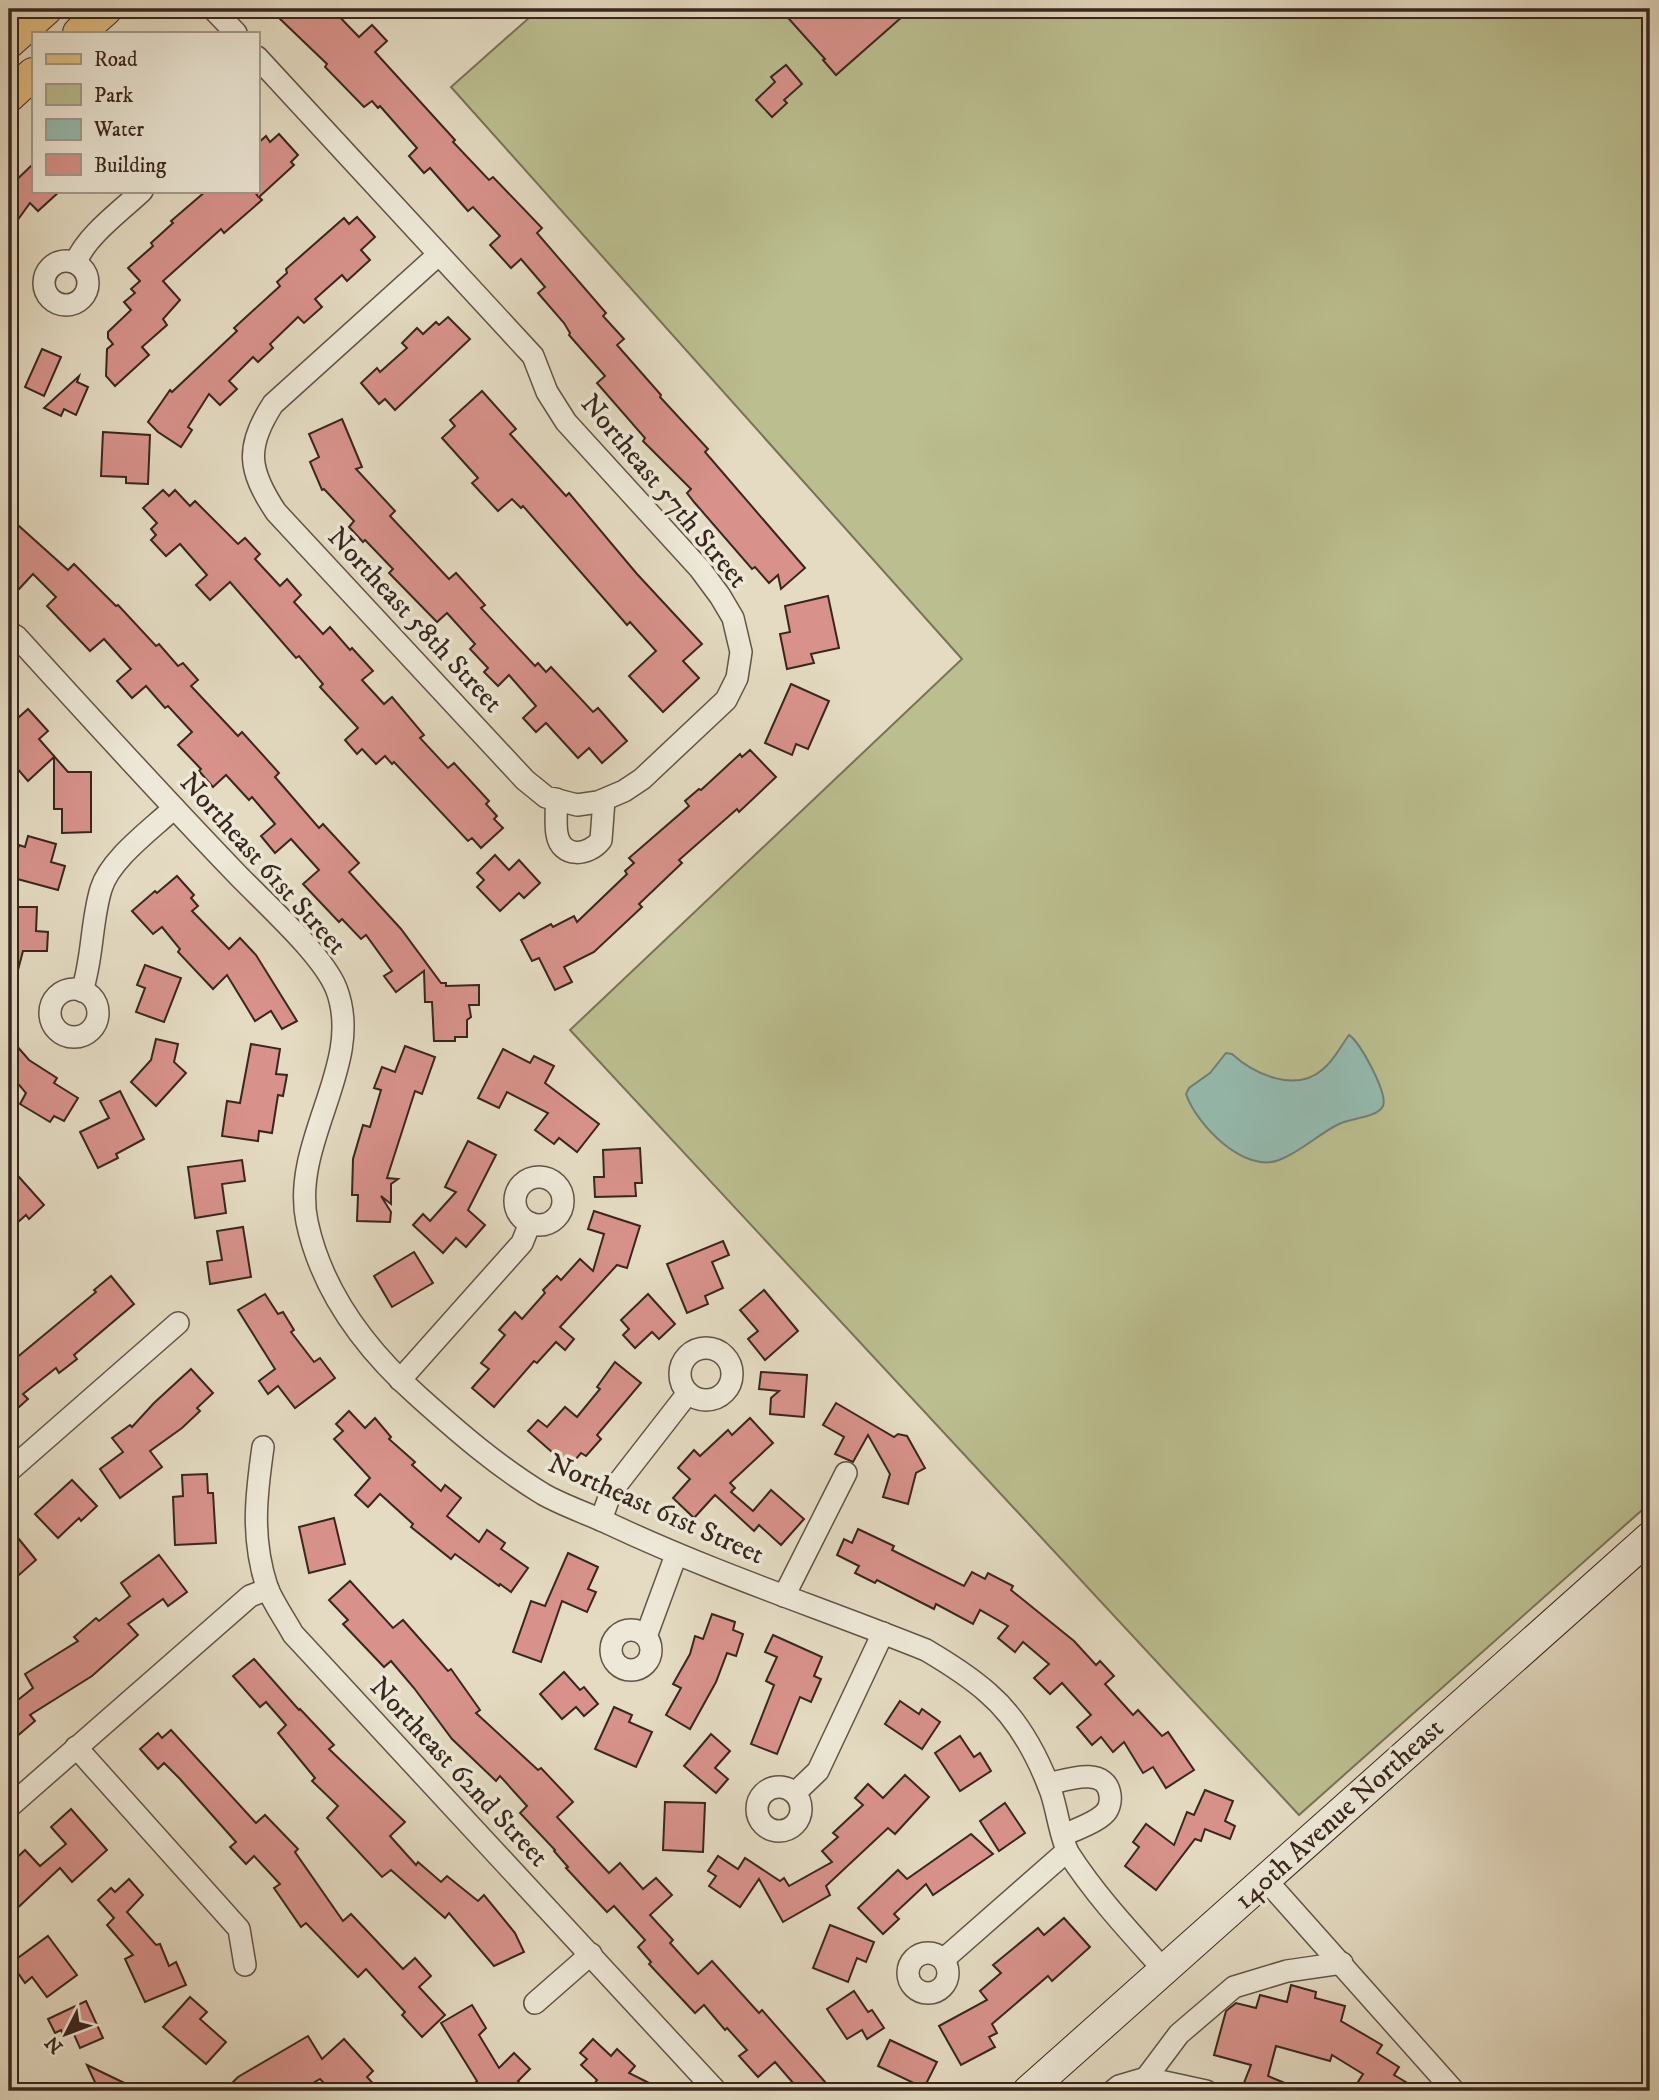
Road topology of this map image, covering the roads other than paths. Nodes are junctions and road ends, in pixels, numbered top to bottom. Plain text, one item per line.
1 (46, 9) edge
2 (106, 9) edge
3 (213, 9) edge
4 (80, 32) edge
5 (235, 32) edge
6 (9, 42) edge
7 (262, 71) edge
8 (32, 75) edge
9 (9, 96) edge
10 (141, 192) edge
11 (438, 254) junction
12 (76, 262) dead end
13 (9, 632) edge
14 (604, 800) junction
15 (566, 802) junction
16 (174, 808) junction
17 (82, 990) dead end
18 (530, 1223) dead end
19 (178, 1323) dead end
20 (400, 1380) junction
21 (688, 1393) dead end
22 (263, 1447) dead end
23 (9, 1471) edge
24 (846, 1473) dead end
25 (601, 1520) junction
26 (1650, 1536) edge
27 (677, 1555) junction
28 (268, 1589) junction
29 (784, 1596) junction
30 (883, 1633) junction
31 (645, 1635) dead end
32 (76, 1747) junction
33 (1048, 1784) junction
34 (795, 1793) dead end
35 (9, 1807) edge
36 (1065, 1843) junction
37 (1266, 1880) junction
38 (591, 1954) junction
39 (943, 1959) dead end
40 (1342, 1963) junction
41 (245, 1965) dead end
42 (1164, 1970) junction
43 (535, 2003) dead end
44 (1146, 2078) junction
45 (716, 2091) edge
46 (1028, 2091) edge
47 (1113, 2091) edge
48 (1206, 2091) edge
49 (1454, 2091) edge

1 - 6 main road
2 - 4 main road
3 - 5 street
7 - 11 street, Northeast 57th Street
8 - 9 main road
10 - 12 street
11 - 14 street, Northeast 57th Street
11 - 15 street, Northeast 58th Street
13 - 16 street, Northeast 61st Street
14 - 15 street, Northeast 57th Street
14 - 15 street
16 - 17 street
16 - 20 street, Northeast 61st Street
18 - 20 street
19 - 23 street
20 - 25 street, Northeast 61st Street
21 - 25 street
22 - 28 street, Northeast 62nd Street
24 - 29 street
25 - 27 street, Northeast 61st Street
26 - 37 street, 140th Avenue Northeast
27 - 29 street, Northeast 61st Street
27 - 31 street
28 - 32 street
28 - 38 street, Northeast 62nd Street
29 - 30 street, Northeast 61st Street
30 - 33 street, Northeast 61st Street
30 - 34 street
32 - 35 street
32 - 41 street
33 - 36 street, Northeast 61st Street
33 - 36 street
36 - 39 street
36 - 42 street, Northeast 61st Street
37 - 40 street
37 - 42 street, 140th Avenue Northeast
38 - 43 street
38 - 45 street, Northeast 62nd Street
40 - 44 street
40 - 49 street
42 - 46 street, 140th Avenue Northeast
44 - 47 street
44 - 48 street

